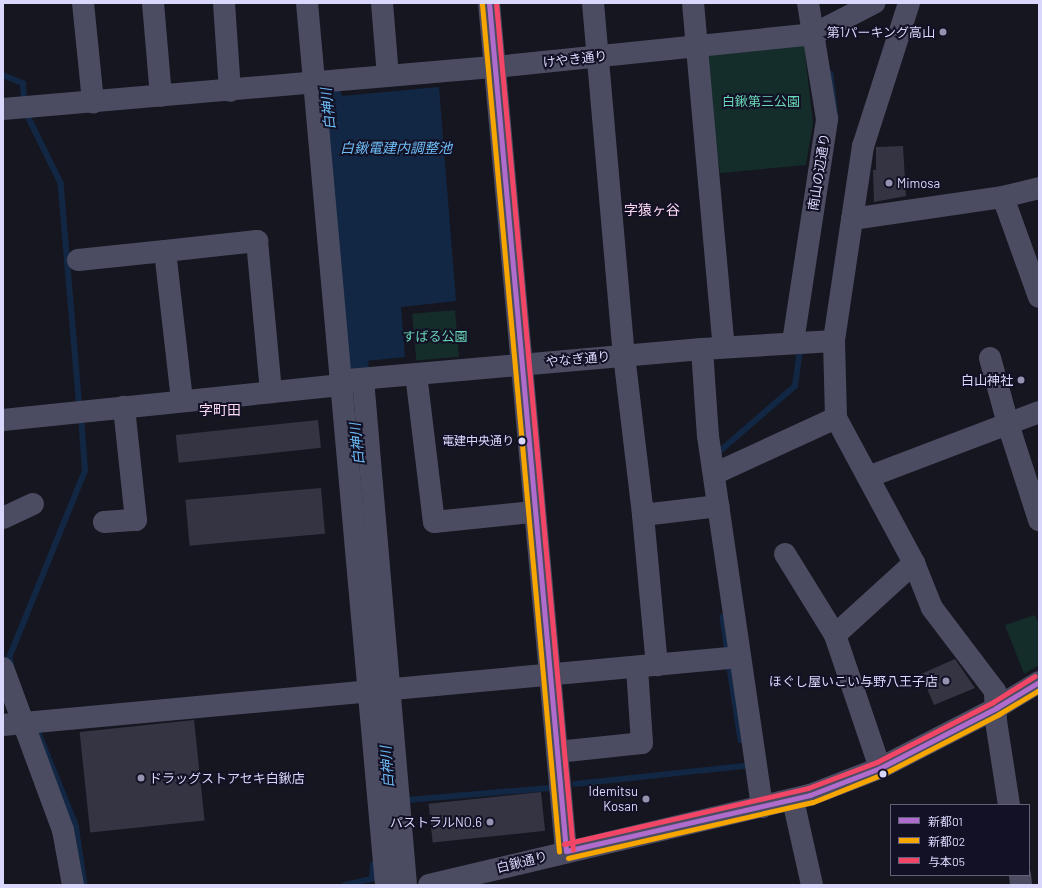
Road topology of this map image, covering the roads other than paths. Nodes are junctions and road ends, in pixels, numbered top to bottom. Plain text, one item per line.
1 (83, 3) edge
2 (153, 3) edge
3 (224, 3) edge
4 (307, 3) edge
5 (382, 3) edge
6 (489, 3) edge
7 (593, 3) edge
8 (693, 3) edge
9 (808, 3) edge
10 (874, 3) edge
11 (909, 3) edge
12 (814, 34) junction
13 (697, 47) junction
14 (598, 56) junction
15 (495, 67) junction
16 (388, 76) junction
17 (322, 83) junction
18 (230, 91) junction
19 (161, 96) junction
20 (93, 102) junction
21 (3, 110) edge
22 (1039, 188) edge
23 (1004, 197) junction
24 (852, 219) junction
25 (165, 252) junction
26 (78, 260) dead end
27 (1037, 286) edge
28 (834, 340) junction
29 (793, 342) junction
30 (724, 347) junction
31 (702, 349) junction
32 (624, 355) junction
33 (990, 358) dead end
34 (523, 364) junction
35 (416, 374) junction
36 (350, 381) junction
37 (271, 392) junction
38 (182, 401) junction
39 (124, 407) junction
40 (1039, 412) edge
41 (836, 418) junction
42 (3, 420) edge
43 (1008, 424) junction
44 (714, 474) junction
45 (868, 477) junction
46 (33, 504) dead end
47 (718, 506) junction
48 (533, 512) junction
49 (643, 515) junction
50 (3, 518) edge
51 (1039, 520) edge
52 (104, 522) dead end
53 (785, 554) dead end
54 (914, 563) junction
55 (835, 635) junction
56 (740, 657) junction
57 (647, 666) junction
58 (3, 668) edge
59 (549, 675) junction
60 (1039, 682) edge
61 (379, 691) junction
62 (996, 708) junction
63 (14, 724) edge
64 (557, 752) junction
65 (880, 768) junction
66 (793, 800) junction
67 (1009, 804) edge
68 (762, 807) junction
69 (566, 851) junction
70 (73, 885) edge
71 (386, 885) edge
72 (406, 885) edge
73 (429, 885) edge
74 (812, 885) edge

1 - 20 street
2 - 19 street
3 - 18 street
4 - 17 street
5 - 16 street
6 - 15 street
7 - 14 street
8 - 13 street
9 - 12 street, 南山の辺通り
10 - 12 street
11 - 24 street
12 - 13 street, けやき通り
12 - 29 street, 南山の辺通り
13 - 14 street, けやき通り
13 - 30 street
14 - 15 street, けやき通り
14 - 32 street
15 - 16 street, けやき通り
15 - 34 street
16 - 17 street, けやき通り
17 - 18 street, けやき通り
17 - 36 street
18 - 19 street, けやき通り
19 - 20 street, けやき通り
20 - 21 street, けやき通り
22 - 23 street
23 - 24 street
23 - 27 street
24 - 28 street
25 - 26 street
25 - 37 street
25 - 38 street
28 - 29 street, やなぎ通り
28 - 41 street
29 - 30 street, やなぎ通り
30 - 31 street, やなぎ通り
31 - 32 street, やなぎ通り
31 - 44 street
32 - 34 street, やなぎ通り
32 - 49 street
33 - 43 street
34 - 35 street, やなぎ通り
34 - 48 street
35 - 36 street, やなぎ通り
35 - 48 street
36 - 37 street, やなぎ通り
36 - 61 street
37 - 38 street, やなぎ通り
38 - 39 street, やなぎ通り
39 - 42 street, やなぎ通り
39 - 52 street
40 - 43 street
41 - 44 street
41 - 45 street
43 - 45 street
43 - 51 street
44 - 47 street
45 - 54 street
46 - 50 street
47 - 49 street
47 - 56 street
48 - 59 street
49 - 57 street
53 - 55 street
54 - 55 street
54 - 62 street
55 - 65 street
56 - 57 street
56 - 68 street
57 - 59 street
57 - 64 street
58 - 63 street
59 - 61 street
59 - 64 street
60 - 62 street, 白鍬通り
61 - 63 street
61 - 71 street
61 - 72 street
62 - 65 street, 白鍬通り
62 - 67 street
63 - 70 street
64 - 69 street
65 - 66 street, 白鍬通り
66 - 68 street, 白鍬通り
66 - 74 street
68 - 69 street, 白鍬通り
69 - 73 street, 白鍬通り

